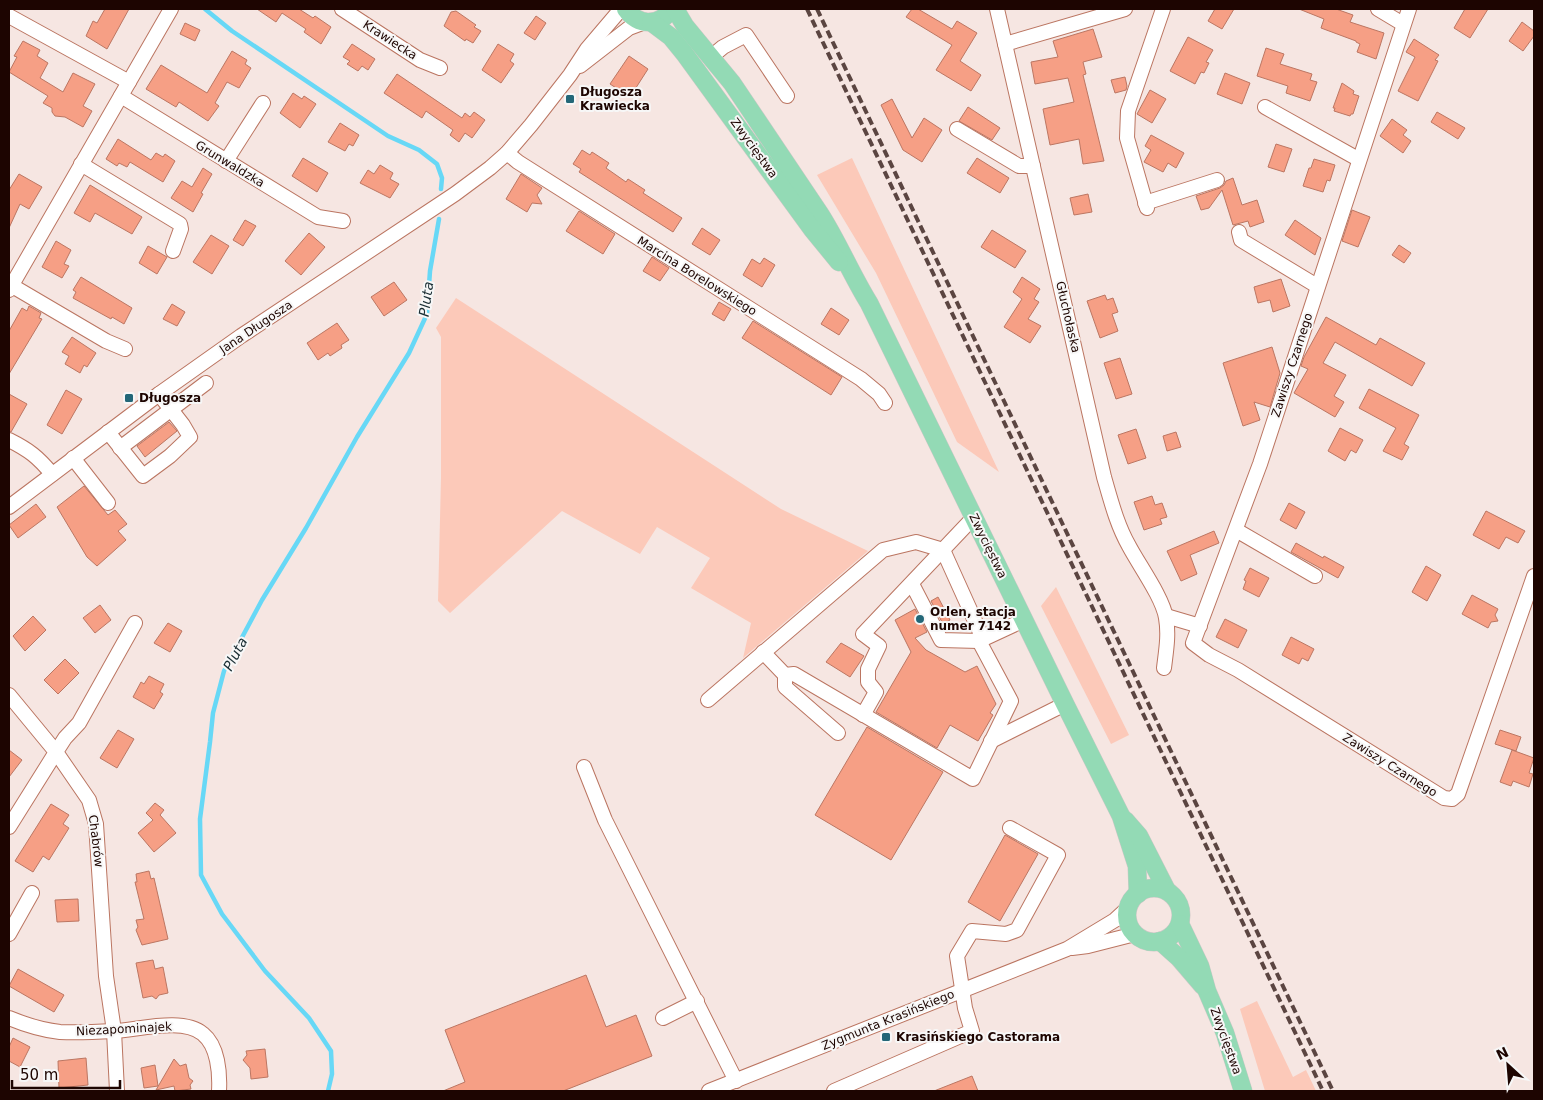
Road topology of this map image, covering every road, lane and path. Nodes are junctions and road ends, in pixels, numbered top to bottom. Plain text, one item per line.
1 (171, 9) edge
2 (342, 9) edge
3 (621, 9) edge
4 (626, 9) edge
5 (671, 9) edge
6 (675, 9) edge
7 (997, 9) edge
8 (1125, 9) edge
9 (1163, 9) edge
10 (1378, 9) edge
11 (1408, 9) edge
12 (9, 16) edge
13 (648, 22) junction
14 (1403, 24) junction
15 (1005, 44) junction
16 (711, 57) junction
17 (440, 68) dead end
18 (570, 74) junction
19 (129, 82) junction
20 (121, 96) junction
21 (787, 96) dead end
22 (263, 103) dead end
23 (1265, 107) dead end
24 (958, 129) dead end
25 (507, 153) junction
26 (1358, 159) junction
27 (226, 161) junction
28 (81, 164) junction
29 (1033, 166) junction
30 (1217, 180) dead end
31 (343, 221) dead end
32 (1238, 232) dead end
33 (172, 251) dead end
34 (853, 277) junction
35 (1317, 286) junction
36 (10, 287) edge
37 (125, 349) dead end
38 (206, 383) dead end
39 (159, 394) junction
40 (885, 402) dead end
41 (171, 410) junction
42 (108, 432) junction
43 (9, 440) edge
44 (120, 448) junction
45 (73, 458) junction
46 (52, 474) junction
47 (108, 503) dead end
48 (9, 507) edge
49 (974, 517) junction
50 (1236, 530) junction
51 (943, 550) junction
52 (1315, 576) dead end
53 (1534, 576) edge
54 (912, 584) junction
55 (1531, 597) edge
56 (1166, 616) junction
57 (1024, 620) junction
58 (135, 623) dead end
59 (1200, 626) junction
60 (979, 641) junction
61 (762, 652) junction
62 (1164, 668) dead end
63 (785, 675) junction
64 (9, 695) edge
65 (708, 700) dead end
66 (1065, 704) junction
67 (863, 715) junction
68 (838, 733) dead end
69 (991, 741) junction
70 (56, 752) junction
71 (584, 767) dead end
72 (1121, 816) junction
73 (9, 827) edge
74 (1010, 828) dead end
75 (1167, 891) junction
76 (32, 893) dead end
77 (1133, 901) junction
78 (1180, 924) junction
79 (9, 934) edge
80 (1135, 934) junction
81 (1160, 941) junction
82 (1067, 948) junction
83 (962, 990) junction
84 (1207, 991) junction
85 (697, 1001) junction
86 (9, 1018) edge
87 (663, 1018) dead end
88 (114, 1031) junction
89 (736, 1081) junction
90 (117, 1091) edge
91 (219, 1091) edge
92 (709, 1091) edge
93 (834, 1091) edge
94 (1243, 1091) edge

1 - 19 street
2 - 17 street, Krawiecka
3 - 18 street
4 - 13 main road, Zwycięstwa
5 - 13 main road
6 - 16 main road, Zwycięstwa
7 - 15 street, Głuchołaska
8 - 15 street
9 - 30 street
10 - 14 street
11 - 14 street, Zawiszy Czarnego
12 - 19 street
13 - 18 street
13 - 34 main road, Zwycięstwa
14 - 26 street, Zawiszy Czarnego
15 - 29 street, Głuchołaska
16 - 21 street
16 - 34 main road, Zwycięstwa
18 - 25 street
19 - 20 street
20 - 27 street, Grunwaldzka
20 - 28 street
22 - 27 street
23 - 26 street
24 - 29 street
25 - 39 street, Jana Długosza
25 - 40 street, Marcina Borelowskiego
26 - 35 street, Zawiszy Czarnego
27 - 31 street, Grunwaldzka
28 - 33 street
28 - 36 street
29 - 56 street, Głuchołaska
32 - 35 street
34 - 49 main road, Zwycięstwa
35 - 50 street, Zawiszy Czarnego
36 - 37 street
38 - 41 street
39 - 41 street
39 - 42 street, Jana Długosza
41 - 44 street
41 - 44 street
42 - 44 street
42 - 45 street, Jana Długosza
43 - 46 street
45 - 46 street, Jana Długosza
45 - 47 street
46 - 48 street, Jana Długosza
49 - 51 street
49 - 57 main road, Zwycięstwa
50 - 52 street
50 - 59 street, Zawiszy Czarnego
51 - 54 street
51 - 60 street
51 - 61 street
53 - 55 street, Zawiszy Czarnego
54 - 60 street
54 - 67 street
55 - 59 street, Zawiszy Czarnego
56 - 59 street
56 - 62 street, Głuchołaska
57 - 60 street
57 - 66 main road, Zwycięstwa
58 - 70 street
60 - 69 street
61 - 63 street
61 - 65 street
63 - 67 street
63 - 68 street
64 - 70 street
66 - 69 street
66 - 72 main road, Zwycięstwa
67 - 69 street
70 - 73 street
70 - 88 street, Chabrów
71 - 85 street
72 - 75 main road, Zwycięstwa
72 - 77 main road, Zwycięstwa
74 - 83 street
75 - 77 main road
75 - 78 main road
76 - 79 street
77 - 80 main road
77 - 82 street, Zygmunta Krasińskiego
78 - 81 main road
78 - 84 main road, Zwycięstwa
80 - 81 main road
80 - 82 street, Zygmunta Krasińskiego
81 - 84 main road, Zwycięstwa
82 - 83 street, Zygmunta Krasińskiego
83 - 89 street, Zygmunta Krasińskiego
83 - 93 street
84 - 94 main road, Zwycięstwa
85 - 87 street
85 - 89 street
86 - 88 street, Niezapominajek
88 - 90 street, Chabrów
88 - 91 street, Niezapominajek
89 - 92 street, Zygmunta Krasińskiego

